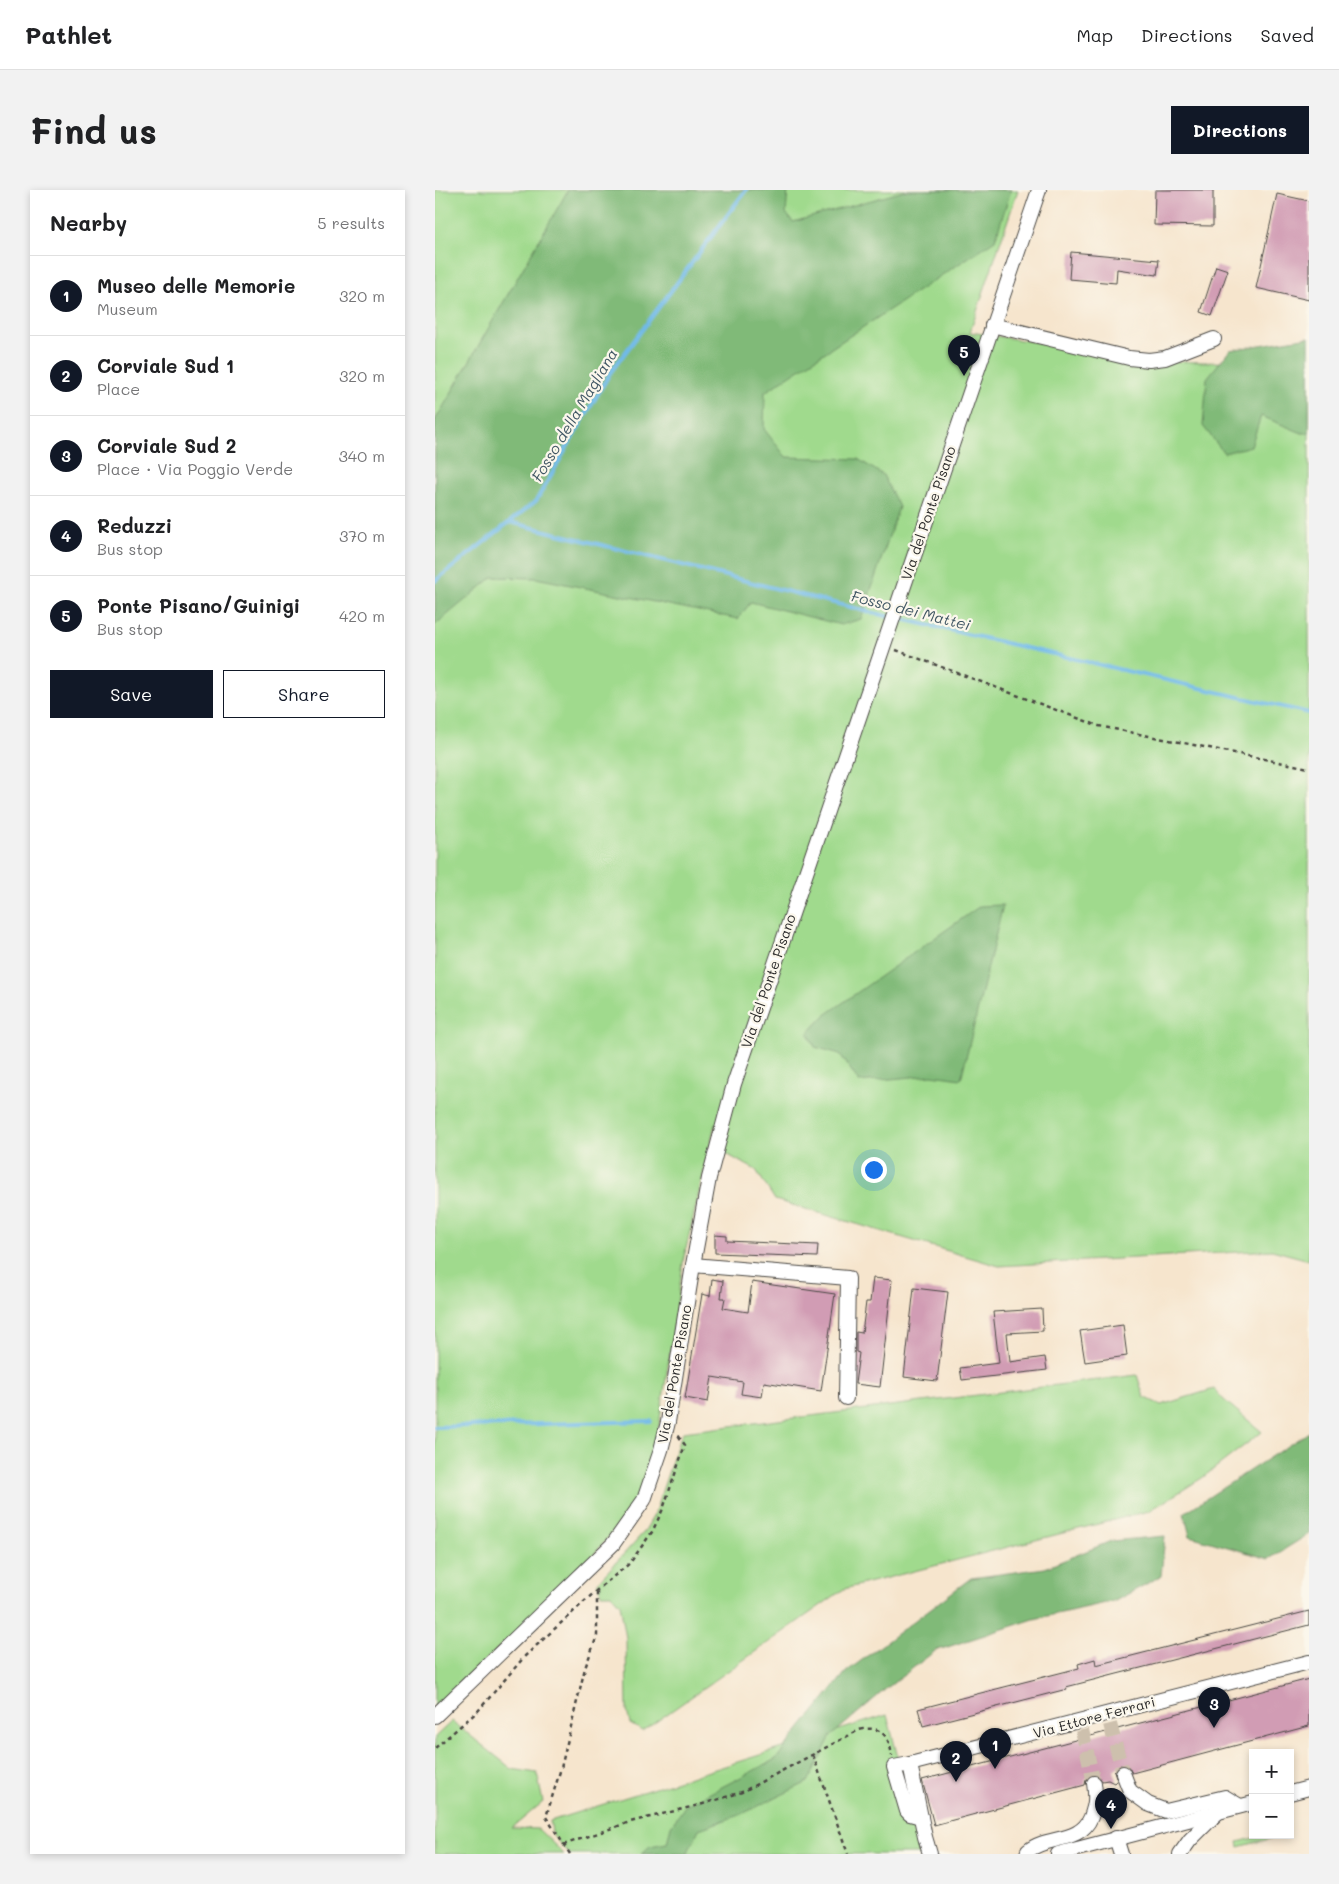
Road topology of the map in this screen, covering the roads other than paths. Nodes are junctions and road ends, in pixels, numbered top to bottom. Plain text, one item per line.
1 (1039, 190) edge
2 (992, 325) junction
3 (1214, 339) dead end
4 (693, 1265) junction
5 (846, 1398) dead end
6 (1309, 1662) edge
7 (435, 1716) edge
8 (910, 1764) junction
9 (1123, 1773) tunnel mouth
10 (1094, 1783) tunnel mouth
11 (1309, 1788) edge
12 (1294, 1792) edge
13 (1246, 1804) edge
14 (1218, 1812) junction
15 (921, 1817) junction
16 (1117, 1838) junction
17 (930, 1854) edge
18 (1027, 1854) edge
19 (1058, 1854) edge
20 (1121, 1854) edge
21 (1180, 1854) edge

1 - 2 street, Via del Ponte Pisano
2 - 3 street
2 - 4 street, Via del Ponte Pisano
4 - 5 street
4 - 7 street, Via del Ponte Pisano
6 - 8 street, Via Ettore Ferrari
8 - 15 street
8 - 15 street, Via Ettore Ferrari
9 - 13 street
10 - 18 street
11 - 12 street
13 - 14 street
14 - 16 street
14 - 21 street
15 - 17 street
16 - 19 street
16 - 20 street

